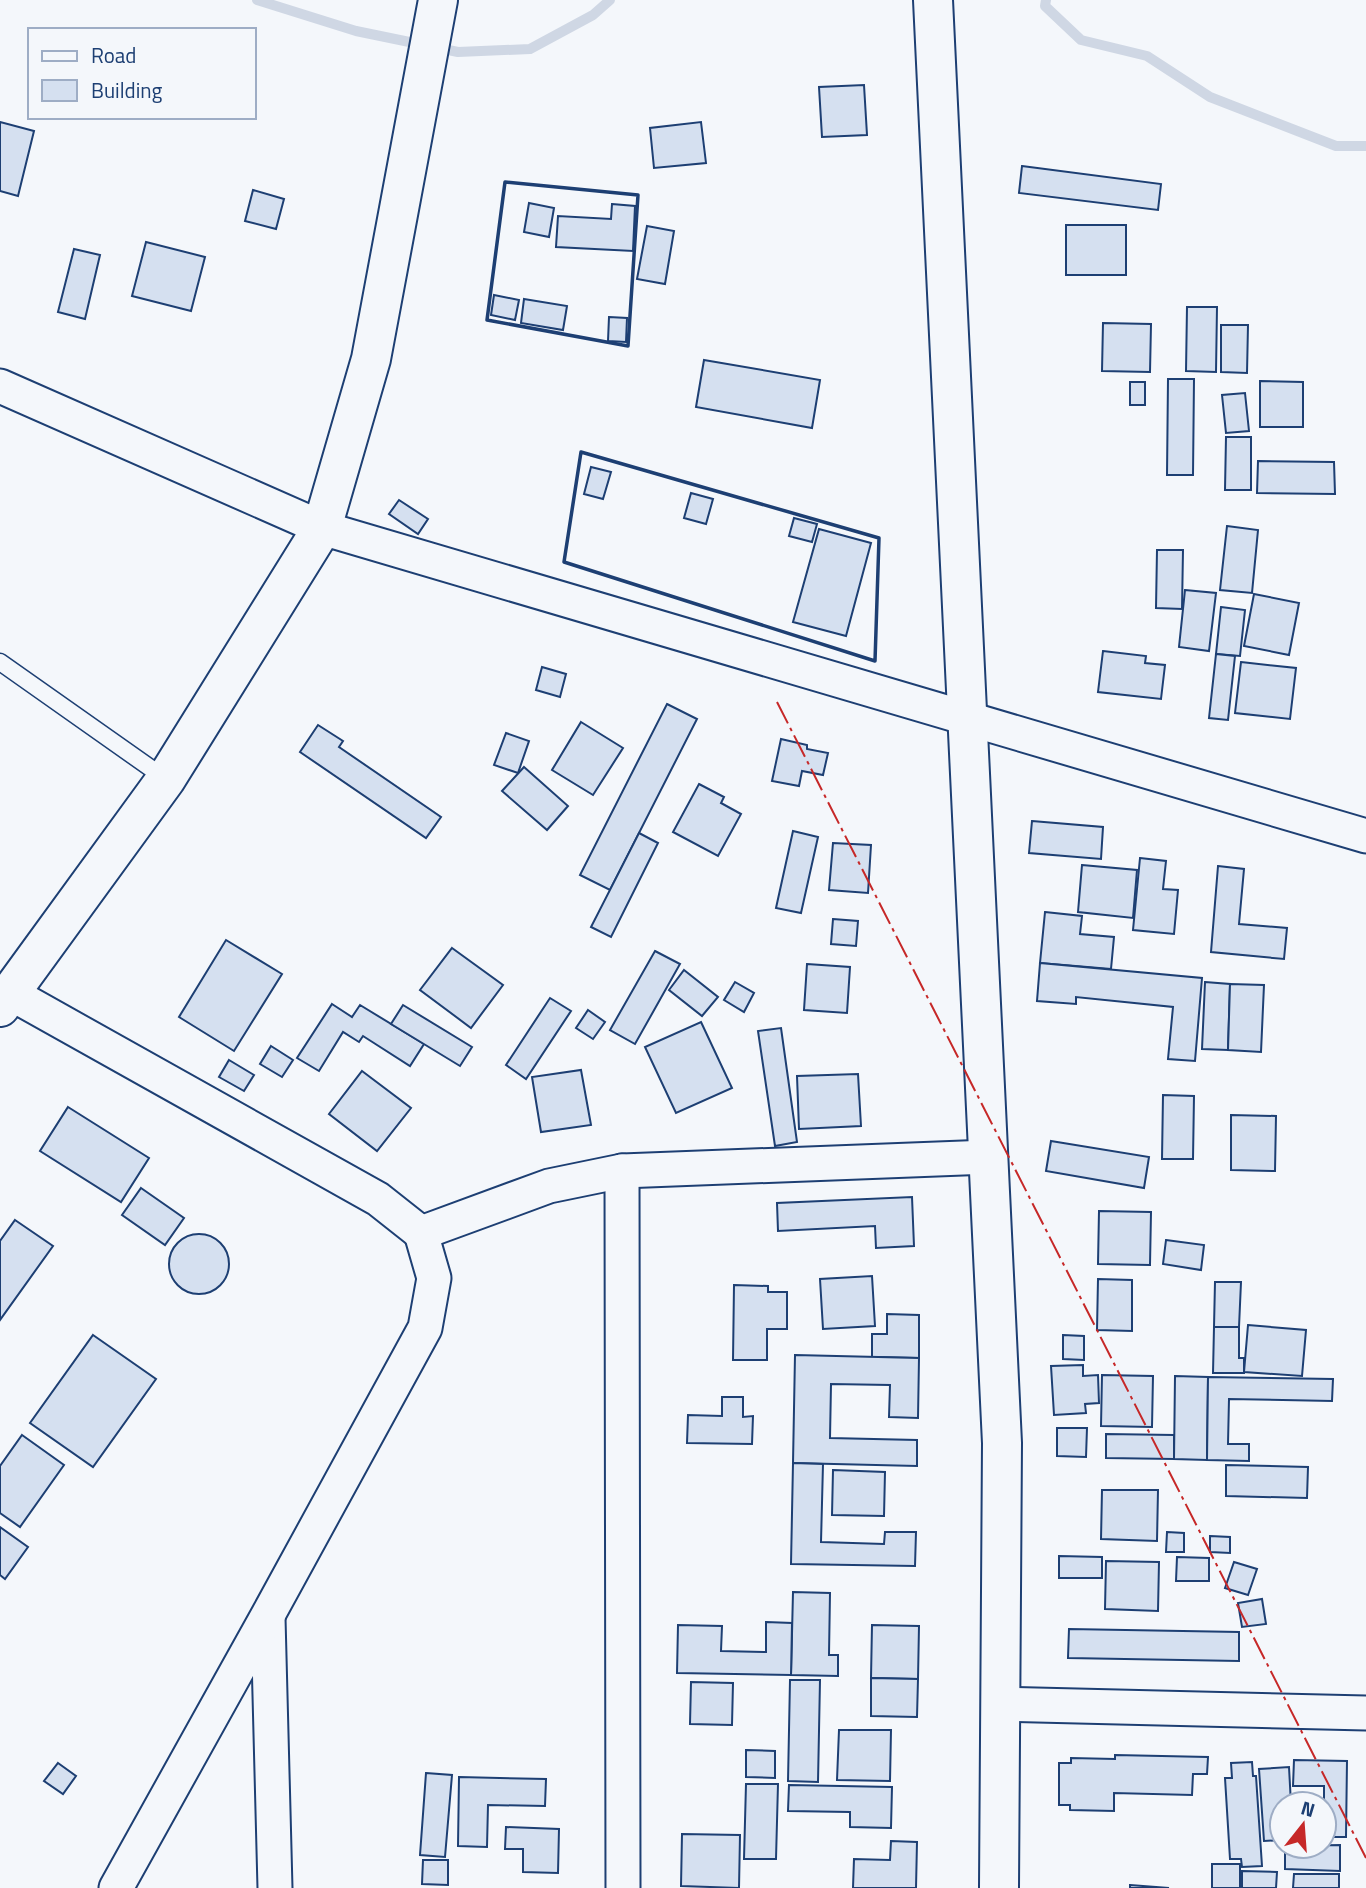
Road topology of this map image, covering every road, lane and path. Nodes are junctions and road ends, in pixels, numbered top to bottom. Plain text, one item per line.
1 (933, 0) edge
2 (436, 5) edge
3 (0, 386) edge
4 (322, 528) junction
5 (0, 662) edge
6 (967, 720) junction
7 (166, 779) junction
8 (1366, 836) edge
9 (5, 1000) edge
10 (989, 1157) junction
11 (622, 1171) junction
12 (421, 1233) junction
13 (268, 1615) junction
14 (1000, 1704) junction
15 (1366, 1713) edge
16 (116, 1888) edge
17 (275, 1888) edge
18 (623, 1888) edge
19 (999, 1888) edge

1 - 6 street
2 - 4 street
3 - 4 street
4 - 6 street
4 - 7 street
5 - 7 lane
6 - 8 street
6 - 10 street
7 - 9 street
9 - 12 street
10 - 11 street
10 - 14 street
11 - 12 street
11 - 18 street
12 - 13 street
13 - 16 street
13 - 17 street
14 - 15 street
14 - 19 street

